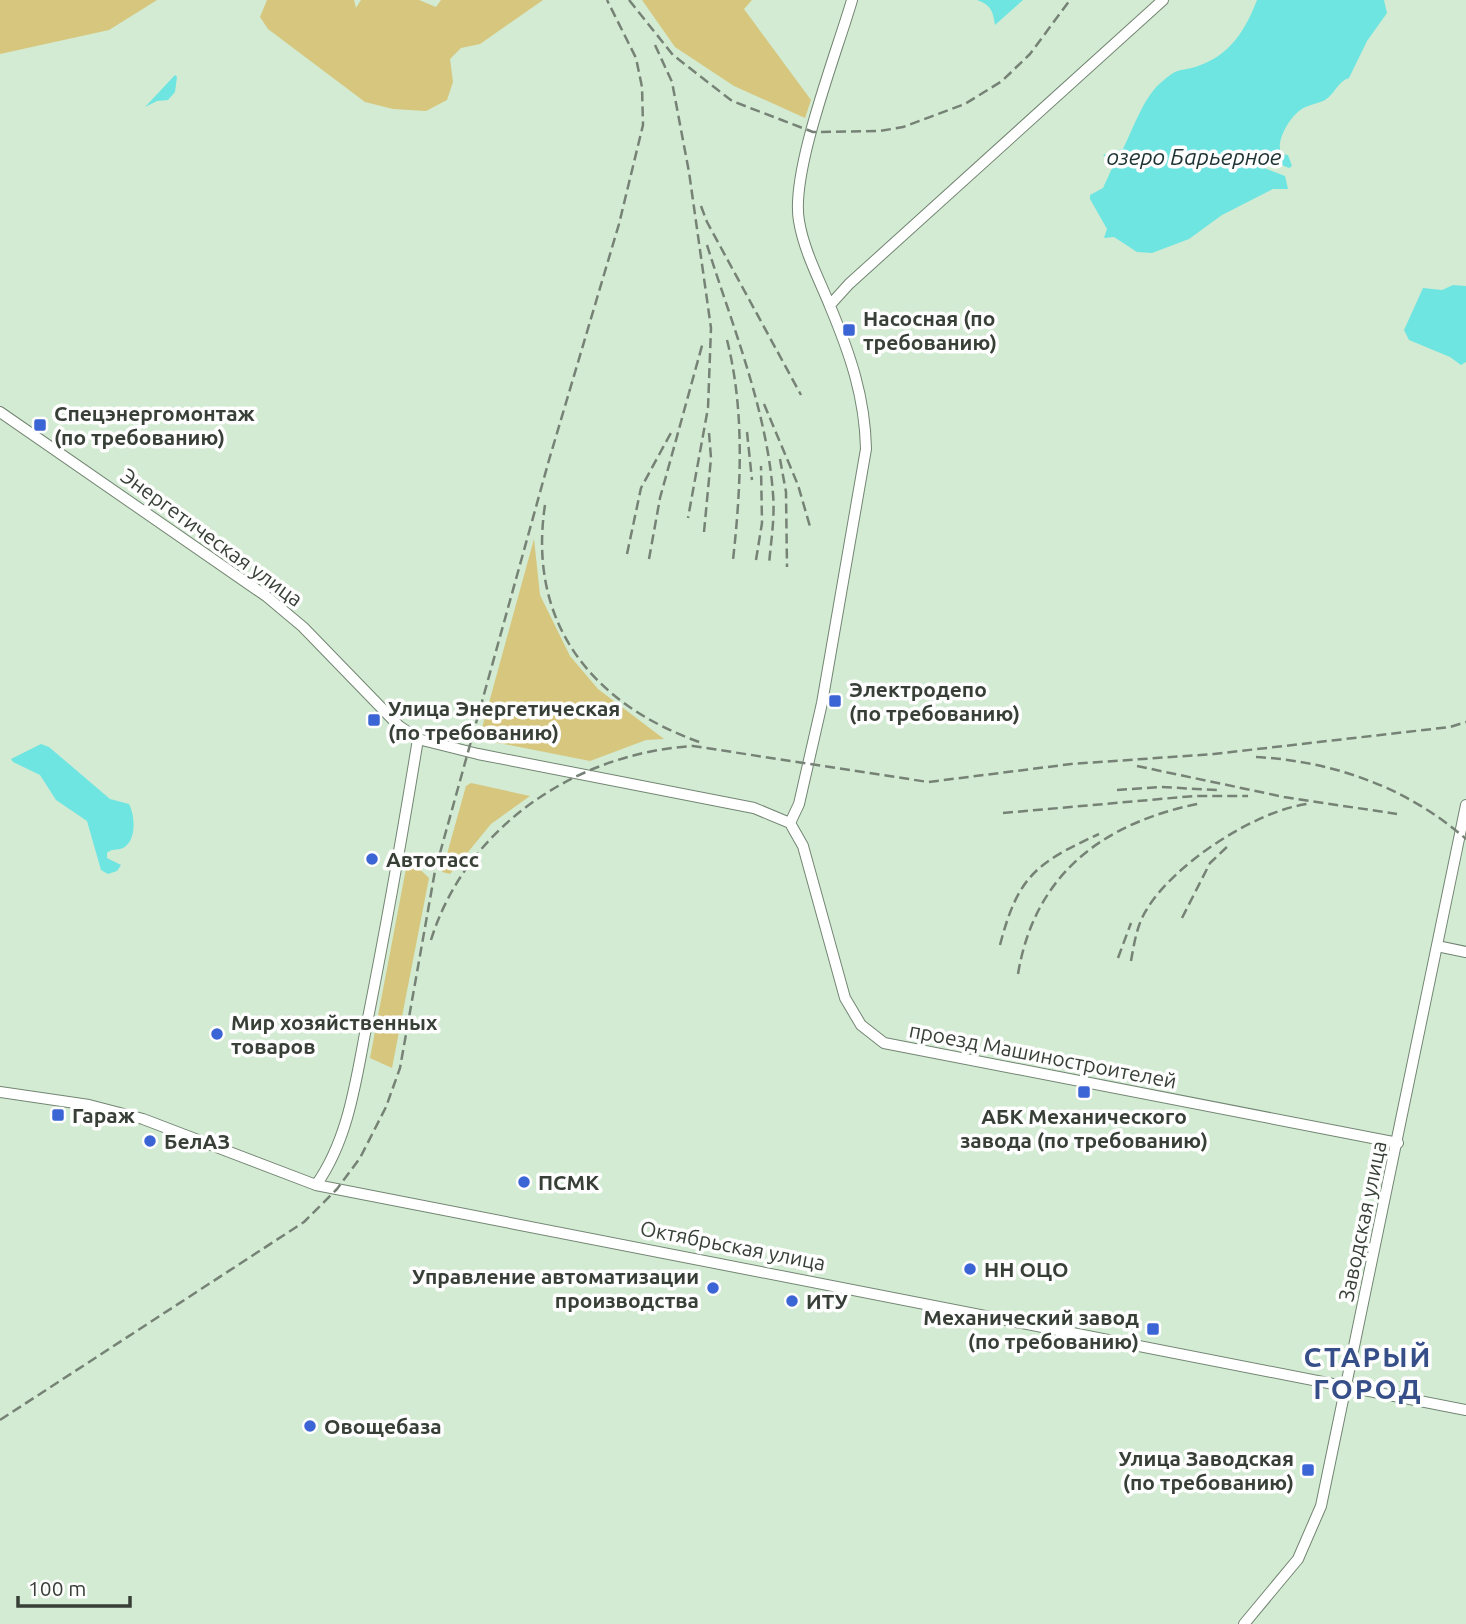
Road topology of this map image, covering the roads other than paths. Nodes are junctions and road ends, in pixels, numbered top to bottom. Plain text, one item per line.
1 (852, 0) edge
2 (1163, 0) edge
3 (830, 305) junction
4 (0, 412) edge
5 (418, 739) junction
6 (1466, 805) edge
7 (790, 823) junction
8 (1437, 946) junction
9 (1466, 952) edge
10 (0, 1092) edge
11 (1398, 1143) junction
12 (316, 1185) junction
13 (1347, 1387) junction
14 (1466, 1410) edge
15 (1244, 1624) edge

1 - 3 street
2 - 3 street
3 - 7 street
4 - 5 street, Энергетическая улица
5 - 7 street
5 - 12 street
6 - 8 street, Заводская улица
7 - 11 street, проезд Машиностроителей
8 - 9 street
8 - 11 street, Заводская улица
10 - 12 street, Октябрьская улица
11 - 13 street, Заводская улица
12 - 13 street, Октябрьская улица
13 - 14 street, Октябрьская улица
13 - 15 street, Заводская улица

